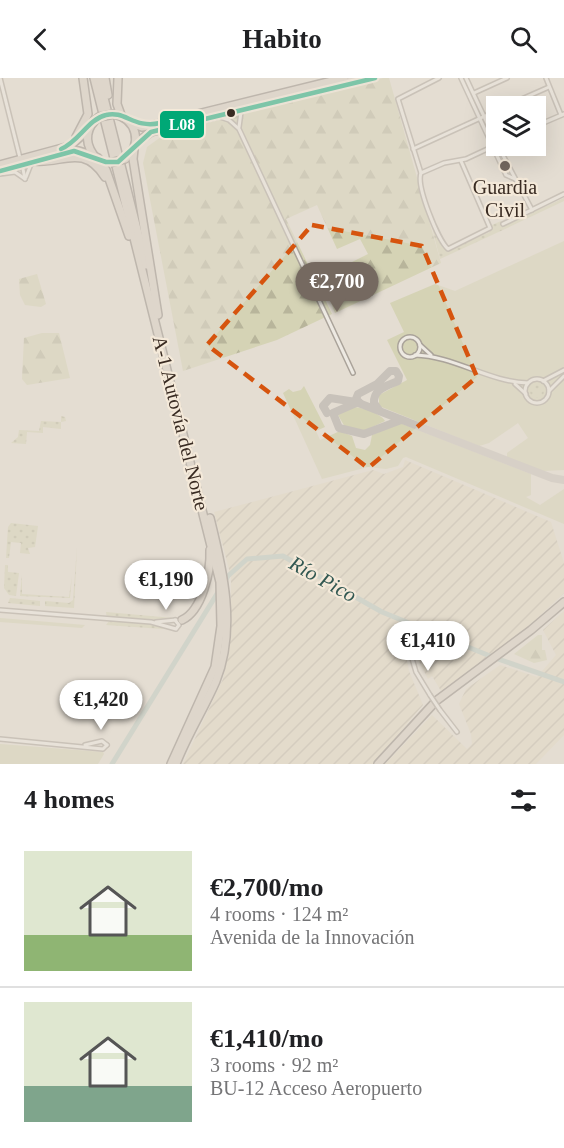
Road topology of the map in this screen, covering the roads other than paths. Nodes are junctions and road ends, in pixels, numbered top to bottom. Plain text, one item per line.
1 (0, 78) edge
2 (84, 78) edge
3 (94, 78) edge
4 (99, 78) edge
5 (105, 78) edge
6 (118, 78) edge
7 (344, 78) edge
8 (363, 78) edge
9 (439, 78) edge
10 (461, 78) edge
11 (466, 78) edge
12 (507, 78) edge
13 (546, 78) edge
14 (549, 87) junction
15 (474, 93) junction
16 (529, 96) edge
17 (241, 112) dead end
18 (118, 115) junction
19 (562, 115) edge
20 (484, 116) junction
21 (218, 117) dead end
22 (480, 118) junction
23 (486, 121) edge
24 (546, 122) edge
25 (131, 123) junction
26 (90, 127) junction
27 (486, 128) edge
28 (239, 129) junction
29 (135, 146) junction
30 (413, 149) junction
31 (117, 150) junction
32 (486, 150) edge
33 (51, 151) junction
34 (500, 156) edge
35 (96, 157) junction
36 (461, 161) junction
37 (21, 162) junction
38 (34, 162) junction
39 (0, 170) edge
40 (421, 173) junction
41 (25, 179) junction
42 (564, 194) edge
43 (532, 210) junction
44 (123, 218) junction
45 (503, 224) dead end
46 (157, 318) junction
47 (419, 344) junction
48 (415, 355) junction
49 (432, 356) junction
50 (564, 370) edge
51 (353, 373) dead end
52 (564, 376) edge
53 (543, 381) junction
54 (514, 383) junction
55 (528, 383) junction
56 (549, 391) junction
57 (526, 394) junction
58 (195, 477) junction
59 (222, 584) junction
60 (564, 602) edge
61 (0, 610) edge
62 (178, 620) junction
63 (151, 622) junction
64 (411, 655) dead end
65 (457, 732) dead end
66 (0, 739) edge
67 (80, 745) junction
68 (171, 764) edge
69 (176, 764) edge
70 (378, 764) edge

1 - 37 street
2 - 26 highway
2 - 33 highway
3 - 46 highway, A-1 Autovía del Norte
4 - 31 highway, A-1 Autovía del Norte
5 - 31 highway
6 - 18 highway
7 - 25 highway
8 - 29 highway
9 - 30 street
10 - 22 street
11 - 15 street
12 - 15 street
13 - 14 street
14 - 16 street
14 - 19 street
15 - 20 street
17 - 28 street
18 - 25 highway
18 - 26 highway, bridge
19 - 24 street
20 - 22 street
20 - 23 street
21 - 28 street
22 - 27 street
22 - 30 street
25 - 29 highway
26 - 33 highway
26 - 35 highway
28 - 51 street
29 - 35 highway, bridge
29 - 46 highway
30 - 40 street
31 - 46 highway, A-1 Autovía del Norte
32 - 36 street
33 - 37 highway
34 - 43 street
35 - 38 highway
35 - 44 highway
36 - 40 street
36 - 40 street
37 - 38 highway
37 - 39 highway
37 - 41 street
38 - 41 street
38 - 44 highway
39 - 41 street
42 - 43 street
43 - 45 street
44 - 46 highway
46 - 58 highway, A-1 Autovía del Norte
46 - 59 highway, A-1 Autovía del Norte
47 - 48 street
47 - 48 street
47 - 49 street
48 - 49 street
49 - 54 street
50 - 53 street
52 - 56 street
53 - 55 street
53 - 56 street
54 - 55 street
54 - 57 street
55 - 57 street
56 - 57 street
58 - 59 highway, A-1 Autovía del Norte
58 - 62 highway
59 - 68 highway, A-1 Autovía del Norte
59 - 69 highway, A-1 Autovía del Norte
60 - 70 highway
61 - 63 street
62 - 63 street
62 - 63 street
64 - 65 street, bridge
66 - 67 street
67 - 67 street

